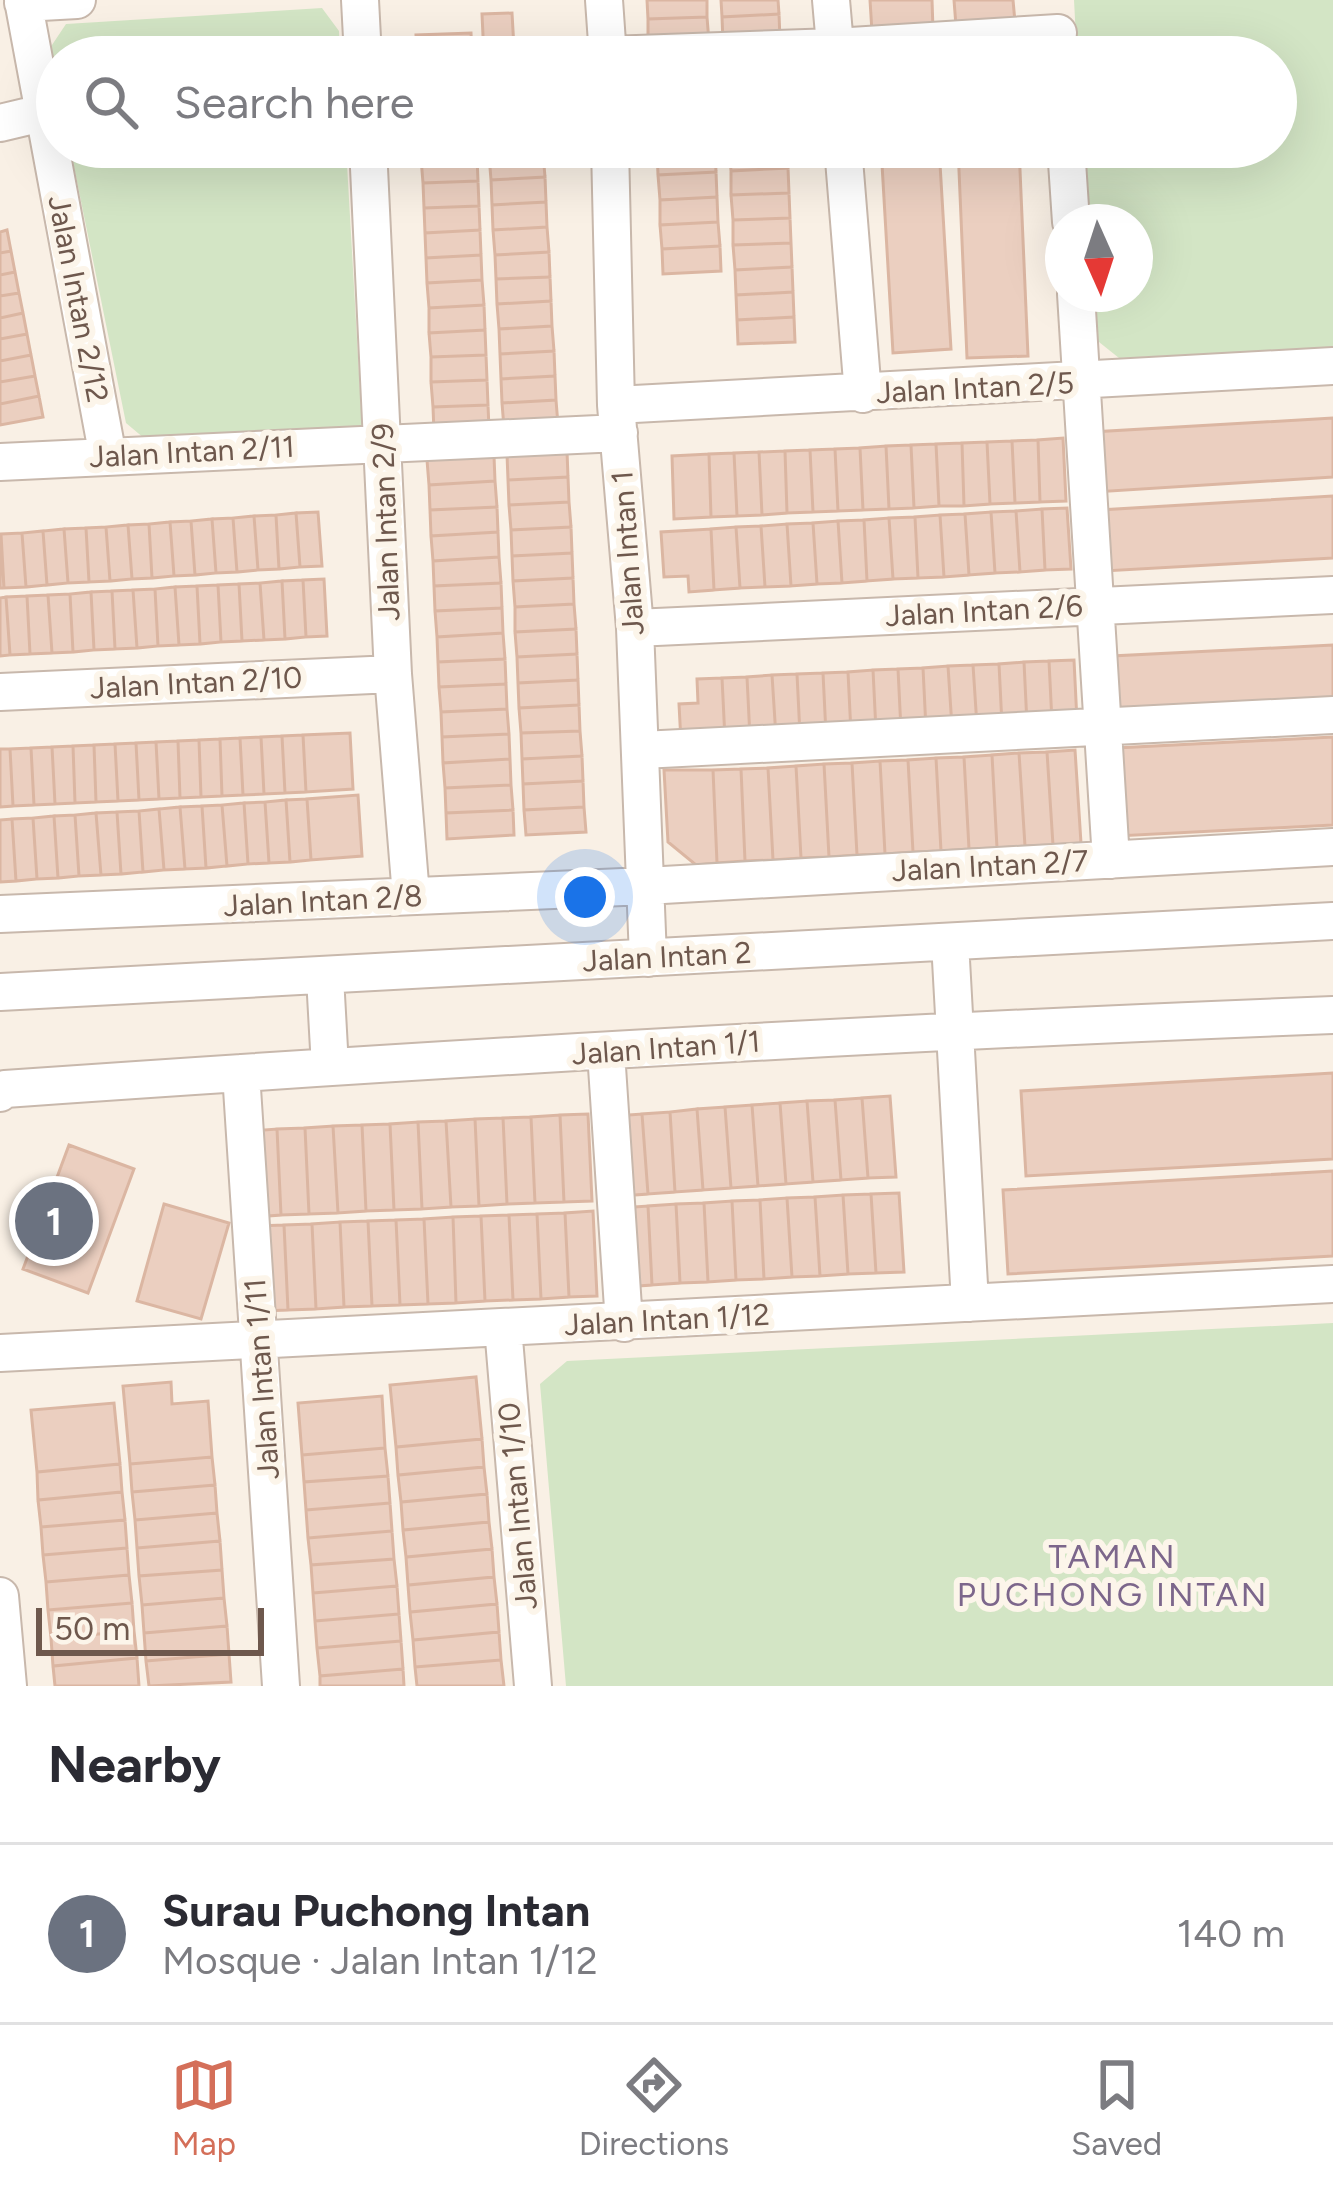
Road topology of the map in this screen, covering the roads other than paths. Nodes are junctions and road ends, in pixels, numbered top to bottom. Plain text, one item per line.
1 (77, 0) edge
2 (360, 0) edge
3 (604, 0) edge
4 (831, 0) edge
5 (23, 2) edge
6 (1058, 30) edge
7 (362, 36) edge
8 (607, 36) edge
9 (834, 36) edge
10 (997, 36) edge
11 (36, 78) edge
12 (36, 114) edge
13 (0, 123) edge
14 (53, 168) edge
15 (369, 168) edge
16 (611, 168) edge
17 (845, 168) edge
18 (1067, 168) edge
19 (1070, 204) edge
20 (1077, 312) edge
21 (1333, 366) edge
22 (1082, 382) junction
23 (863, 394) junction
24 (618, 419) junction
25 (383, 442) junction
26 (108, 457) junction
27 (0, 462) edge
28 (1333, 595) edge
29 (1097, 605) junction
30 (635, 628) junction
31 (393, 674) junction
32 (0, 692) edge
33 (1333, 715) edge
34 (1104, 727) junction
35 (642, 750) junction
36 (1333, 847) edge
37 (1111, 860) junction
38 (646, 886) junction
39 (411, 896) junction
40 (0, 914) edge
41 (1333, 921) edge
42 (950, 942) junction
43 (648, 958) junction
44 (325, 976) junction
45 (0, 992) edge
46 (1333, 1016) edge
47 (955, 1030) junction
48 (606, 1052) junction
49 (330, 1067) junction
50 (241, 1073) junction
51 (0, 1094) edge
52 (1333, 1284) edge
53 (970, 1303) junction
54 (624, 1323) junction
55 (503, 1327) junction
56 (260, 1340) junction
57 (0, 1353) edge
58 (0, 1596) edge
59 (8, 1686) edge
60 (281, 1686) edge
61 (533, 1686) edge

1 - 5 street
2 - 7 street
3 - 8 street
4 - 9 street
5 - 11 street, Jalan Intan 2/12
6 - 10 street
12 - 13 street
14 - 26 street, Jalan Intan 2/12
15 - 25 street, Jalan Intan 2/9
16 - 24 street, Jalan Intan 1
17 - 23 street
18 - 19 street
20 - 22 street
21 - 22 street, Jalan Intan 2/5
22 - 23 street, Jalan Intan 2/5
22 - 29 street
23 - 24 street, Jalan Intan 2/5
24 - 25 street, Jalan Intan 2/5
24 - 30 street, Jalan Intan 1
25 - 26 street, Jalan Intan 2/11
25 - 31 street, Jalan Intan 2/9
26 - 27 street, Jalan Intan 2/11
28 - 29 street, Jalan Intan 2/6
29 - 30 street, Jalan Intan 2/6
29 - 34 street
30 - 35 street, Jalan Intan 1
31 - 32 street, Jalan Intan 2/10
31 - 39 street, Jalan Intan 2/9
33 - 34 street
34 - 35 street
34 - 37 street
35 - 38 street, Jalan Intan 1
36 - 37 street, Jalan Intan 2/7
37 - 38 street, Jalan Intan 2/7
38 - 39 street, Jalan Intan 2/8
38 - 43 street, Jalan Intan 1
39 - 40 street, Jalan Intan 2/8
41 - 42 street, Jalan Intan 2
42 - 43 street, Jalan Intan 2
42 - 47 street
43 - 44 street, Jalan Intan 2
44 - 45 street, Jalan Intan 2
44 - 49 street
46 - 47 street, Jalan Intan 1/1
47 - 48 street, Jalan Intan 1/1
47 - 53 street
48 - 49 street, Jalan Intan 1/1
48 - 54 street
49 - 50 street, Jalan Intan 1/1
50 - 51 street, Jalan Intan 1/1
50 - 56 street, Jalan Intan 1/11
52 - 53 street, Jalan Intan 1/12
53 - 54 street, Jalan Intan 1/12
54 - 55 street, Jalan Intan 1/12
55 - 56 street, Jalan Intan 1/12
55 - 61 street, Jalan Intan 1/10
56 - 57 street, Jalan Intan 1/12
56 - 60 street, Jalan Intan 1/11
58 - 59 street

